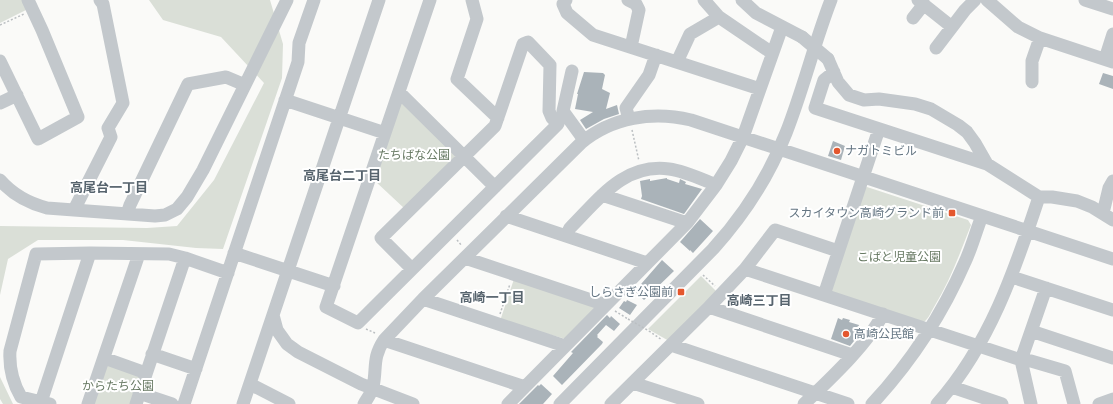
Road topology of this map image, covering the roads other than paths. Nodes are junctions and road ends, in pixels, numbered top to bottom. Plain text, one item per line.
1 (100, 0) edge
2 (286, 0) edge
3 (314, 0) edge
4 (379, 0) edge
5 (430, 0) edge
6 (472, 0) edge
7 (566, 0) edge
8 (628, 0) edge
9 (704, 0) edge
10 (742, 0) edge
11 (831, 0) edge
12 (975, 0) edge
13 (987, 0) edge
14 (1085, 0) edge
15 (921, 2) edge
16 (30, 5) edge
17 (1113, 9) edge
18 (719, 17) junction
19 (913, 18) dead end
20 (782, 27) junction
21 (952, 27) junction
22 (1113, 34) edge
23 (1040, 38) junction
24 (631, 47) junction
25 (936, 48) dead end
26 (772, 53) junction
27 (656, 55) junction
28 (0, 61) edge
29 (1109, 61) edge
30 (677, 62) junction
31 (572, 71) dead end
32 (834, 72) junction
33 (1032, 82) dead end
34 (245, 85) junction
35 (760, 89) junction
36 (399, 92) junction
37 (17, 95) junction
38 (285, 100) junction
39 (0, 103) edge
40 (339, 118) junction
41 (498, 118) junction
42 (629, 119) junction
43 (879, 129) junction
44 (385, 134) junction
45 (743, 137) junction
46 (584, 140) junction
47 (779, 149) junction
48 (464, 157) junction
49 (987, 164) junction
50 (863, 177) junction
51 (0, 180) edge
52 (1113, 181) edge
53 (716, 185) junction
54 (495, 188) junction
55 (602, 195) junction
56 (1039, 197) junction
57 (74, 210) junction
58 (127, 214) junction
59 (506, 216) junction
60 (982, 216) junction
61 (1108, 216) edge
62 (687, 223) junction
63 (1028, 231) junction
64 (566, 236) junction
65 (838, 251) junction
66 (90, 253) junction
67 (234, 253) junction
68 (465, 253) junction
69 (138, 254) junction
70 (185, 258) junction
71 (1113, 259) edge
72 (648, 263) junction
73 (412, 269) junction
74 (745, 269) junction
75 (288, 271) junction
76 (228, 272) junction
77 (1012, 277) junction
78 (334, 286) junction
79 (1046, 288) junction
80 (824, 295) junction
81 (423, 299) junction
82 (606, 305) junction
83 (709, 307) junction
84 (1113, 310) edge
85 (883, 314) junction
86 (273, 315) junction
87 (930, 330) junction
88 (1031, 331) junction
89 (380, 337) junction
90 (671, 345) junction
91 (565, 346) junction
92 (978, 346) junction
93 (152, 354) junction
94 (852, 355) junction
95 (104, 358) junction
96 (1113, 358) edge
97 (1021, 360) junction
98 (196, 369) junction
99 (146, 373) junction
100 (633, 383) junction
101 (250, 384) junction
102 (525, 387) junction
103 (952, 387) junction
104 (373, 388) junction
105 (815, 393) junction
106 (137, 399) edge
107 (1113, 399) edge
108 (45, 403) edge
109 (88, 404) edge
110 (172, 404) edge
111 (184, 404) edge
112 (243, 404) edge
113 (289, 404) edge
114 (364, 404) edge
115 (413, 404) edge
116 (508, 404) edge
117 (560, 404) edge
118 (611, 404) edge
119 (698, 404) edge
120 (804, 404) edge
121 (848, 404) edge
122 (872, 404) edge
123 (937, 404) edge
124 (1002, 404) edge
125 (1031, 404) edge
126 (1074, 404) edge
127 (1099, 404) edge

1 - 57 street
2 - 34 street
3 - 38 street
4 - 40 street
5 - 36 street
6 - 41 street
7 - 24 street
8 - 24 street
9 - 18 street
10 - 20 street
11 - 47 street
12 - 21 street
13 - 23 street
14 - 17 street
15 - 19 street
15 - 21 street
16 - 37 street
18 - 26 street
18 - 30 street
20 - 26 street
20 - 32 street, bridge
21 - 25 street
22 - 29 street
23 - 29 street
23 - 33 street
24 - 27 street
26 - 35 street
27 - 30 street
27 - 42 street
28 - 37 street
30 - 35 street
31 - 46 street
32 - 43 street
32 - 49 street
34 - 58 street
34 - 58 street
35 - 45 street
36 - 44 street
36 - 48 street
37 - 39 street
38 - 40 street
38 - 67 street
40 - 44 street
40 - 75 street
41 - 48 street
41 - 54 street
42 - 45 street
42 - 46 street
43 - 49 street
43 - 50 street
44 - 78 street
45 - 47 street
45 - 53 street
46 - 59 street
47 - 50 street
47 - 117 street
48 - 54 street
48 - 73 street
49 - 56 street
50 - 60 street
50 - 65 street
51 - 57 street
52 - 61 street
53 - 55 street
53 - 62 street
54 - 73 street
55 - 62 street
55 - 64 street
56 - 61 street
56 - 63 street
57 - 58 street
59 - 64 street
59 - 68 street
60 - 63 street
60 - 87 street
62 - 72 street
63 - 71 street
63 - 77 street
64 - 72 street
65 - 74 street
65 - 80 street
66 - 69 street
66 - 108 street
66 - 108 street
67 - 75 street
67 - 76 street
68 - 81 street
68 - 82 street
69 - 70 street
69 - 95 street
70 - 76 street
70 - 93 street
72 - 82 street
73 - 78 street
74 - 80 street
74 - 83 street
75 - 78 street
75 - 86 street
76 - 98 street
77 - 79 street
77 - 92 street
79 - 84 street
79 - 88 street
80 - 85 street
81 - 89 street
81 - 91 street
82 - 91 street
83 - 90 street
83 - 94 street
85 - 87 street
85 - 94 street
86 - 101 street
86 - 104 street
87 - 92 street
87 - 122 street
88 - 96 street
88 - 97 street
89 - 102 street
89 - 104 street
90 - 100 street
90 - 105 street
91 - 102 street
92 - 97 street
92 - 103 street
93 - 98 street
93 - 99 street
94 - 105 street
95 - 99 street
95 - 109 street
97 - 125 street
97 - 126 street
98 - 111 street
99 - 106 street
100 - 118 street
100 - 119 street
101 - 112 street
101 - 113 street
102 - 116 street
103 - 123 street
103 - 124 street
104 - 114 street
104 - 115 street
105 - 120 street
105 - 121 street
106 - 110 street
107 - 127 street

